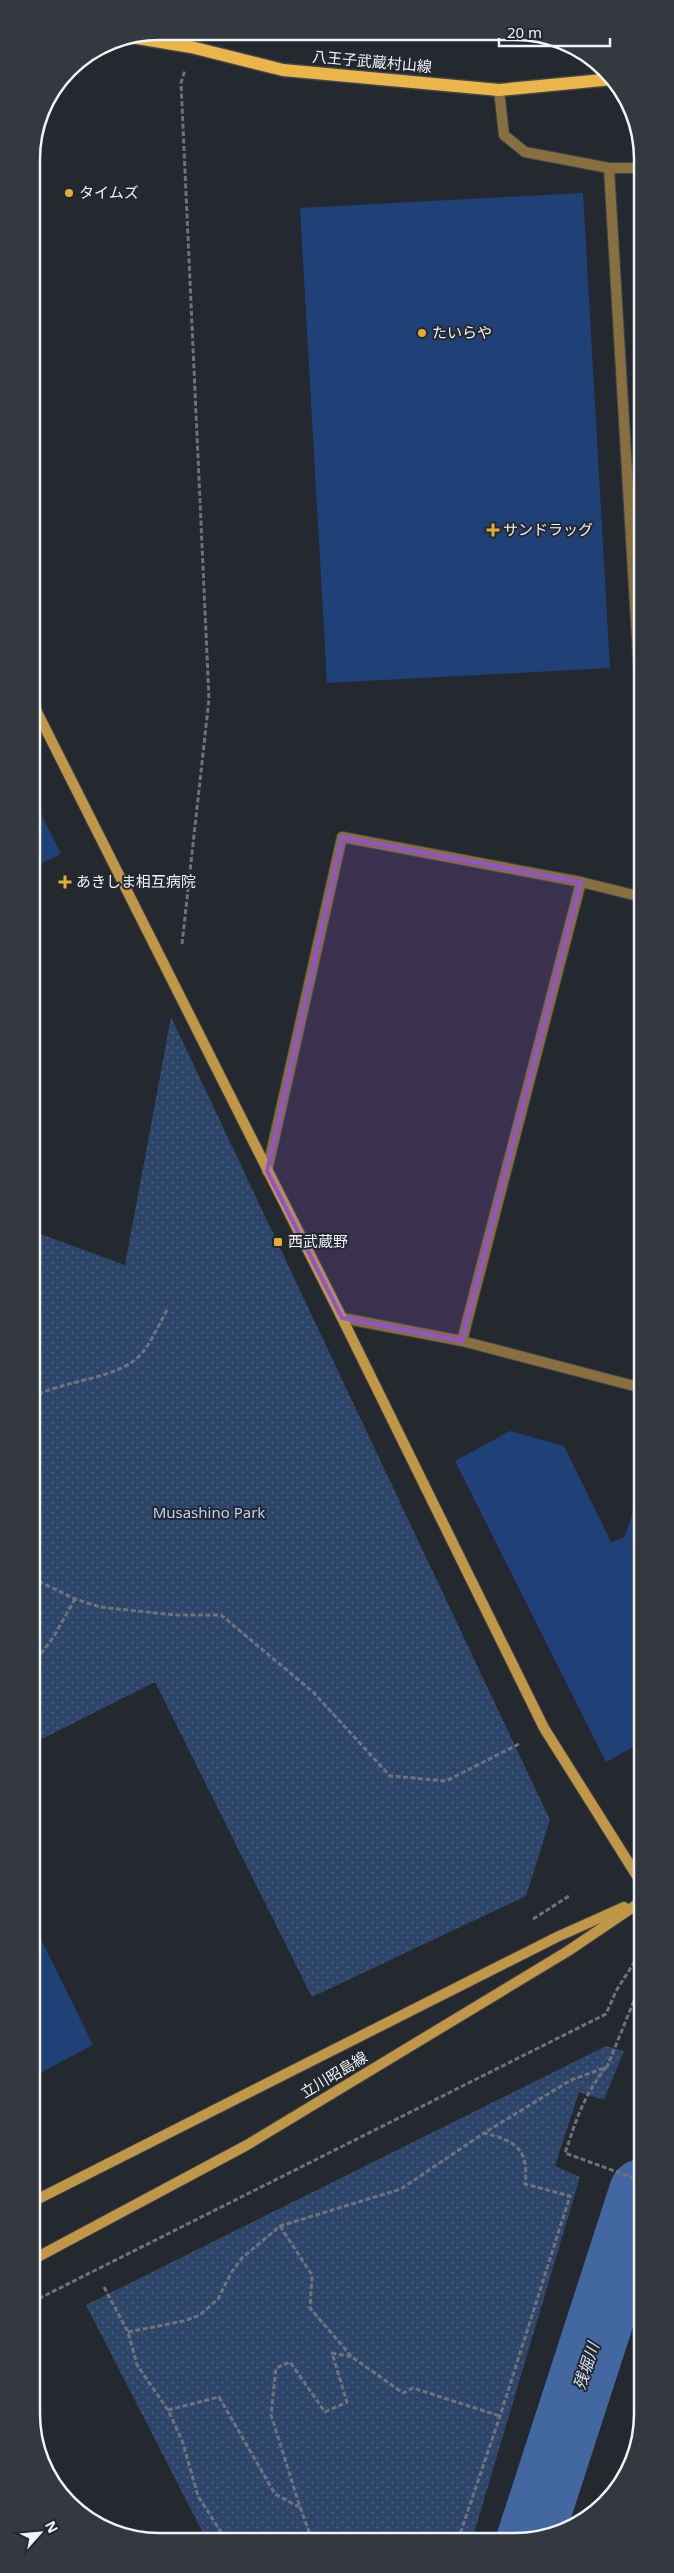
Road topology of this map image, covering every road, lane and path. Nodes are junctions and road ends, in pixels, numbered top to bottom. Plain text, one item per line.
1 (167, 40) edge
2 (191, 47) junction
3 (605, 80) edge
4 (499, 90) junction
5 (609, 168) junction
6 (634, 168) edge
7 (634, 576) edge
8 (40, 718) edge
9 (581, 882) junction
10 (634, 895) edge
11 (177, 992) junction
12 (267, 1171) junction
13 (167, 1310) dead end
14 (342, 1318) junction
15 (462, 1342) junction
16 (634, 1386) edge
17 (40, 1394) edge
18 (40, 1582) edge
19 (75, 1599) junction
20 (40, 1655) edge
21 (521, 1743) dead end
22 (634, 1871) edge
23 (634, 1903) edge
24 (634, 1906) edge
25 (634, 1964) edge
26 (634, 2001) edge
27 (607, 2067) junction
28 (484, 2133) junction
29 (634, 2178) edge
30 (40, 2198) edge
31 (280, 2226) junction
32 (40, 2256) edge
33 (104, 2287) dead end
34 (40, 2298) edge
35 (128, 2332) junction
36 (352, 2357) junction
37 (168, 2410) junction
38 (500, 2416) junction
39 (300, 2507) junction
40 (222, 2533) edge
41 (309, 2533) edge
42 (460, 2533) edge

1 - 2 main road, 八王子武蔵村山線
2 - 4 main road, 八王子武蔵村山線
2 - 11 path
3 - 4 main road, 八王子武蔵村山線
4 - 5 street
5 - 6 street
5 - 7 street
8 - 11 main road
9 - 10 street
9 - 12 street
9 - 15 street
11 - 12 main road
12 - 14 main road
13 - 17 path
14 - 15 street
14 - 22 main road
15 - 16 street
18 - 19 path
19 - 20 path
19 - 21 path
23 - 30 main road, 立川昭島線
24 - 32 main road, 立川昭島線
25 - 34 path
26 - 27 path
27 - 28 path
27 - 29 path
28 - 31 path
28 - 38 path
31 - 35 path
31 - 36 path
33 - 35 path
35 - 37 path
36 - 38 path
36 - 39 path
37 - 39 path
37 - 40 path
38 - 42 path
39 - 41 path

